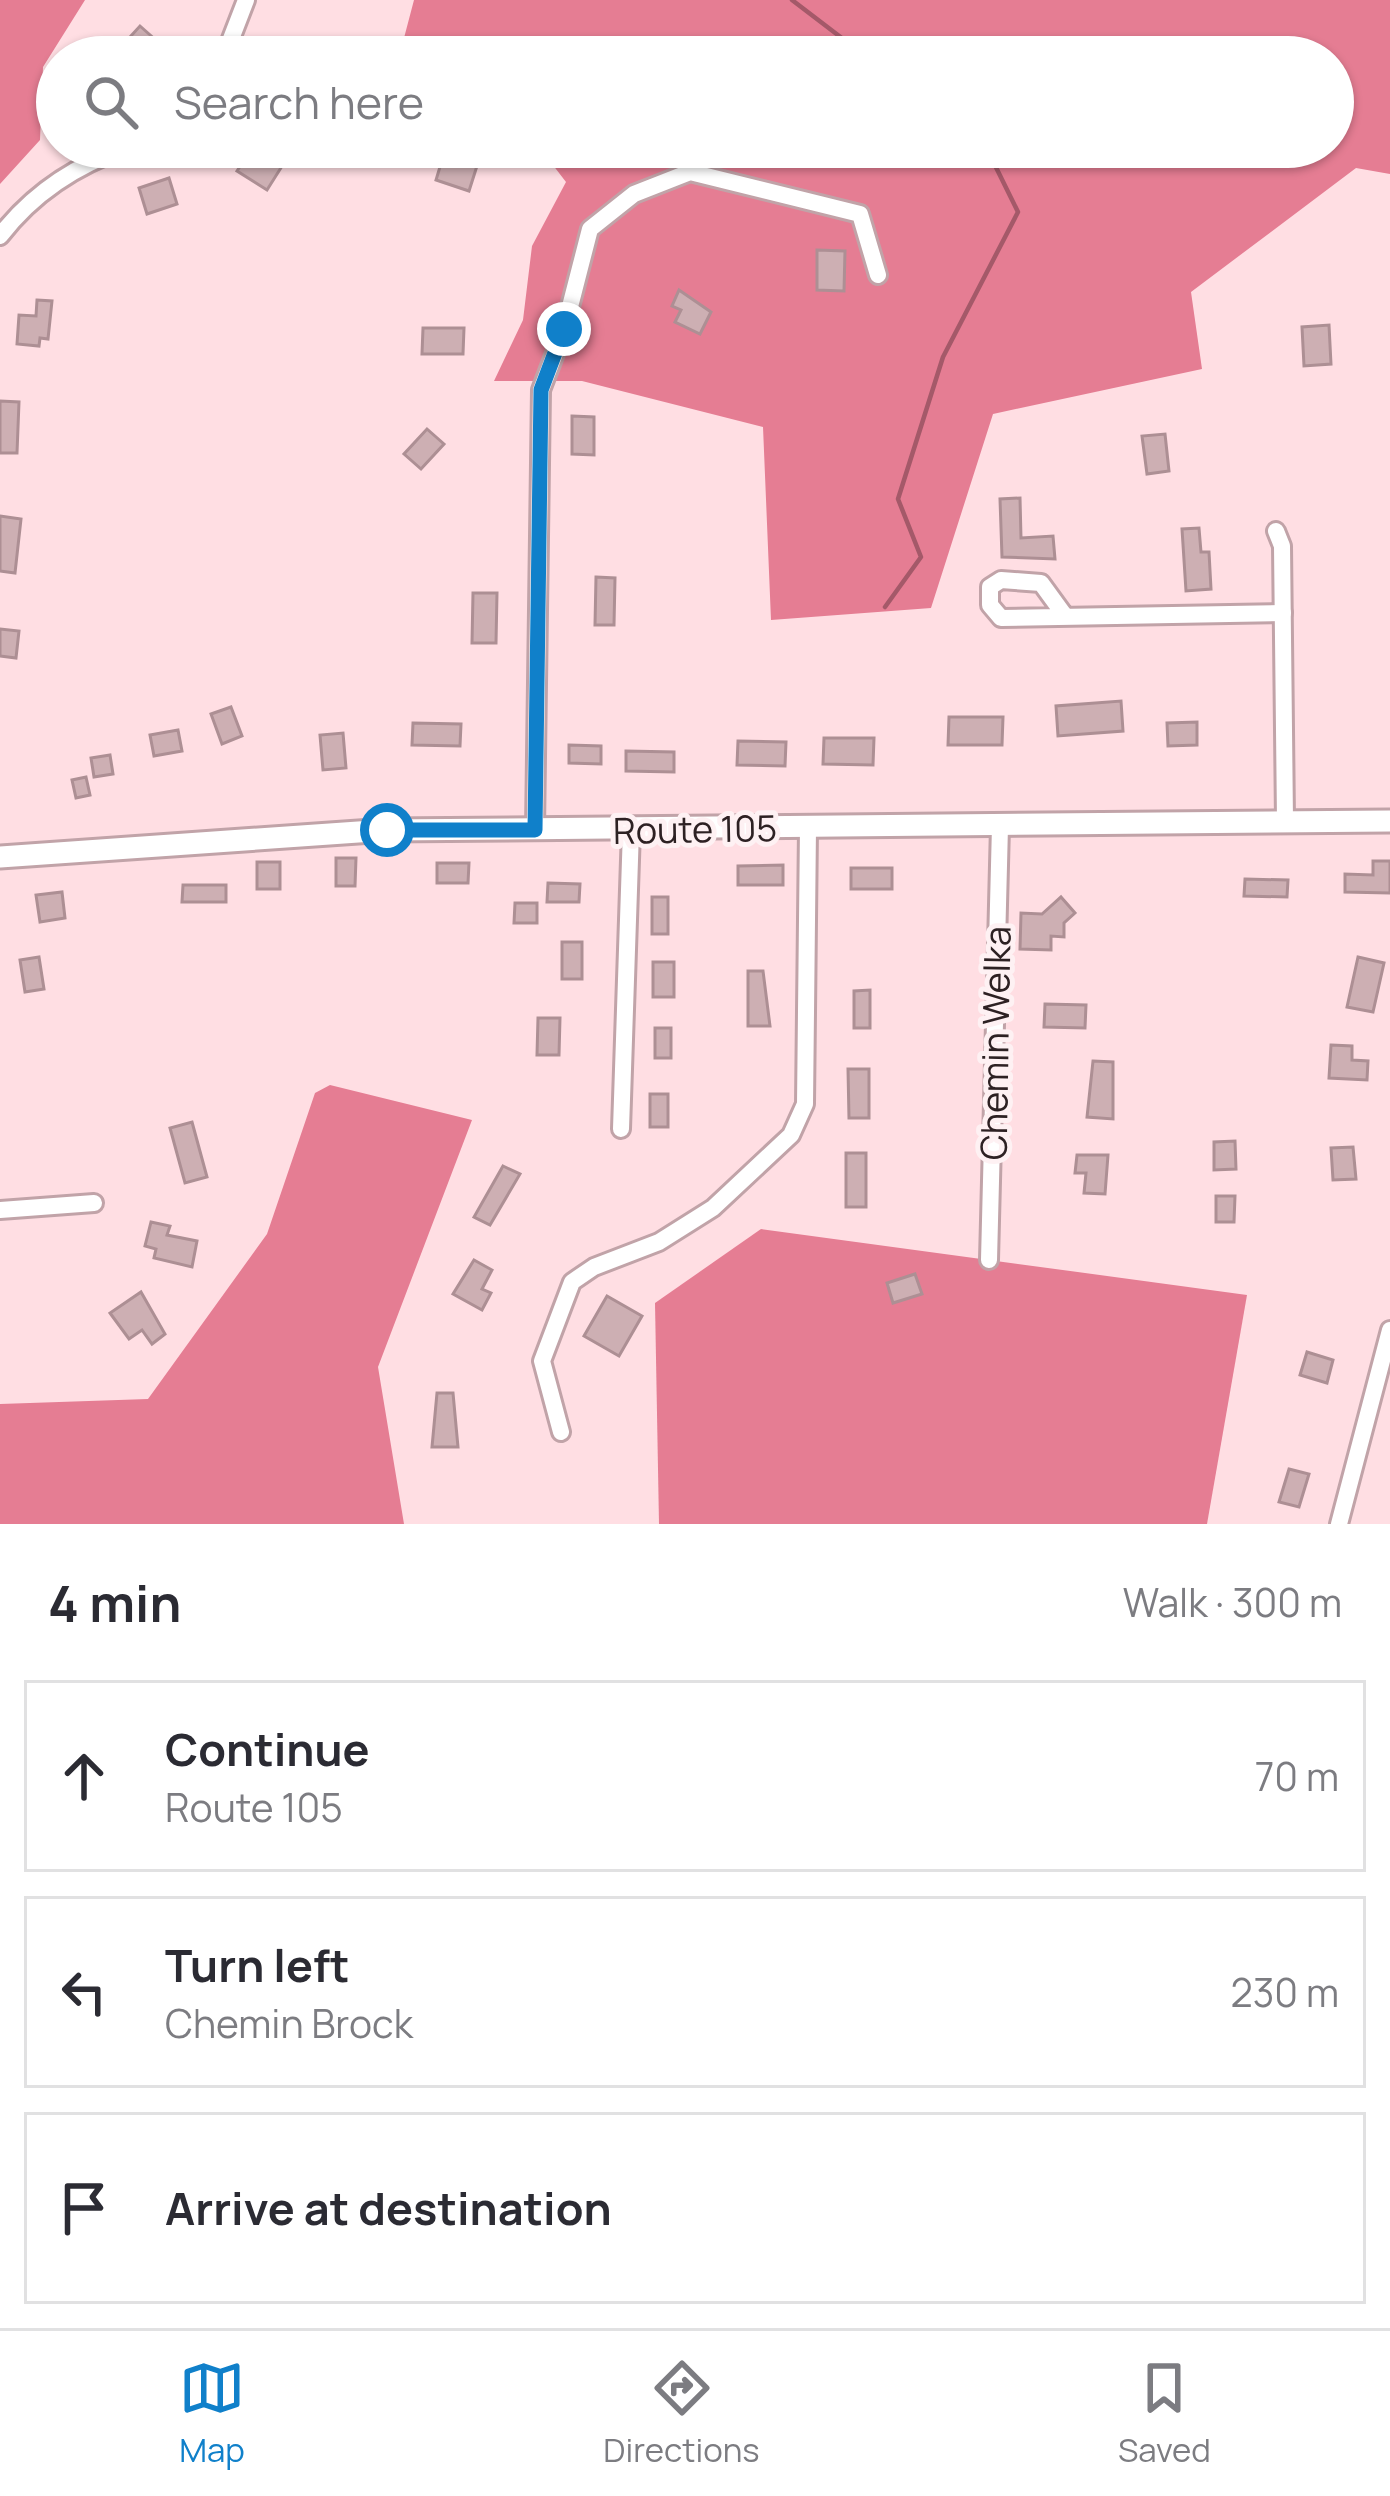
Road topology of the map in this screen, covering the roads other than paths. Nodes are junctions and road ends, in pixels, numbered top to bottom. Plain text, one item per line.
1 (246, 0) edge
2 (232, 36) edge
3 (79, 168) edge
4 (0, 236) edge
5 (878, 275) dead end
6 (1276, 531) dead end
7 (1283, 613) junction
8 (1065, 616) dead end
9 (1286, 821) junction
10 (1390, 821) edge
11 (1000, 826) junction
12 (808, 828) junction
13 (535, 830) junction
14 (631, 830) junction
15 (0, 857) edge
16 (621, 1129) dead end
17 (94, 1203) dead end
18 (0, 1210) edge
19 (989, 1260) dead end
20 (1390, 1330) edge
21 (561, 1432) dead end
22 (1339, 1524) edge

1 - 2 street
3 - 4 street
5 - 13 street
6 - 7 street
7 - 8 street
7 - 9 street
9 - 10 main road, Route 105
9 - 11 main road, Route 105
11 - 12 main road, Route 105
11 - 19 street, Chemin Welka
12 - 14 main road, Route 105
12 - 21 street
13 - 14 main road, Route 105
13 - 15 main road, Route 105
14 - 16 street
17 - 18 street
20 - 22 street

